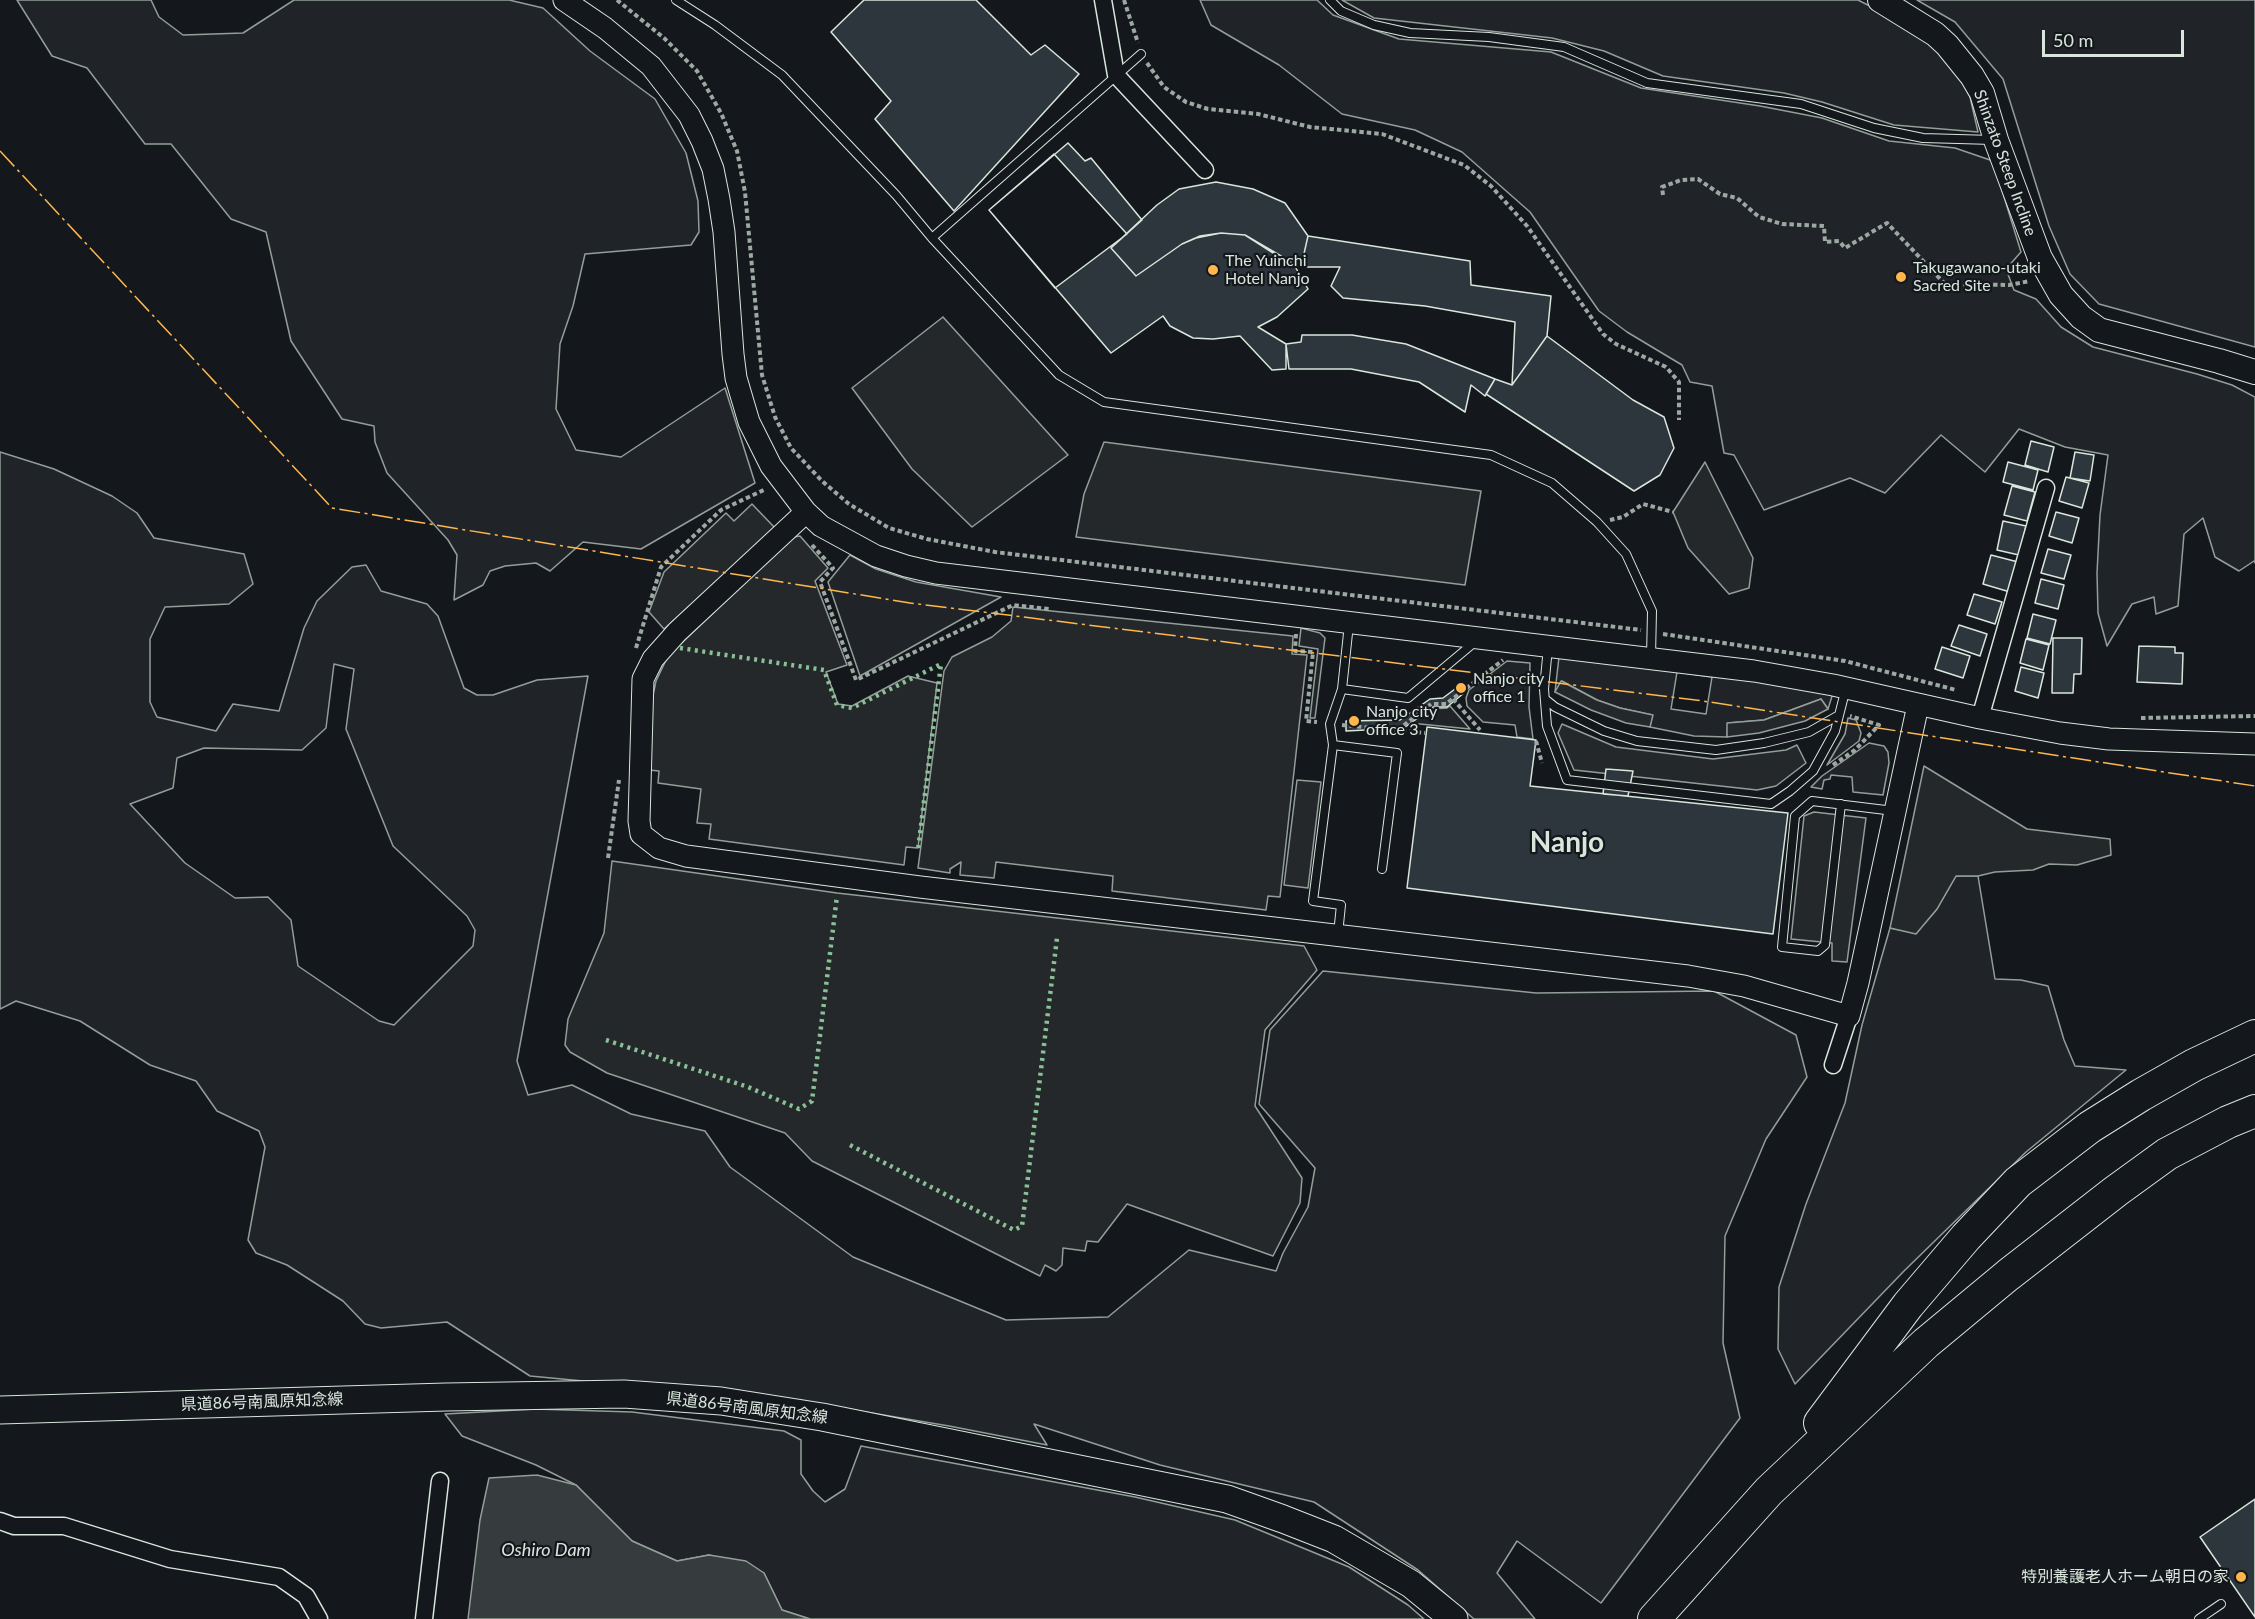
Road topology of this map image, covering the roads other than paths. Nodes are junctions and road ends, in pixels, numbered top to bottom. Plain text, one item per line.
1 (564, 0) edge
2 (676, 0) edge
3 (1103, 0) edge
4 (1330, 0) edge
5 (1880, 0) edge
6 (1141, 54) road end
7 (1116, 75) junction
8 (1996, 140) junction
9 (1205, 170) dead end
10 (932, 238) junction
11 (2255, 372) edge
12 (2046, 488) dead end
13 (800, 517) junction
14 (1349, 622) junction
15 (1481, 637) junction
16 (1548, 646) junction
17 (1651, 658) junction
18 (1846, 687) junction
19 (1342, 689) junction
20 (1545, 699) junction
21 (1918, 705) junction
22 (1983, 708) junction
23 (1839, 715) junction
24 (2255, 744) edge
25 (1333, 745) junction
26 (1841, 804) junction
27 (1895, 811) junction
28 (1382, 869) dead end
29 (1338, 936) junction
30 (1849, 1016) junction
31 (2255, 1036) edge
32 (1833, 1065) dead end
33 (2255, 1111) edge
34 (0, 1410) edge
35 (440, 1481) dead end
36 (1769, 1491) junction
37 (0, 1521) edge
38 (2221, 1604) dead end
39 (319, 1619) edge
40 (424, 1619) edge
41 (1454, 1619) edge
42 (1654, 1619) edge
43 (2199, 1619) edge

1 - 13 street
2 - 10 lane
3 - 7 street
4 - 8 lane
5 - 8 main road, Shinzato Steep Incline
6 - 7 lane
7 - 9 street
7 - 10 lane
8 - 11 main road, Shinzato Steep Incline
10 - 17 lane
12 - 22 street
13 - 14 street
13 - 29 street
14 - 15 street
14 - 19 lane
15 - 16 street
15 - 19 lane
16 - 17 street
16 - 20 lane
17 - 18 street
18 - 21 street
18 - 23 lane
19 - 25 lane
20 - 23 lane
20 - 23 lane
21 - 22 street
21 - 27 street
22 - 24 street
25 - 28 lane
25 - 29 lane
26 - 26 lane
26 - 27 lane
27 - 30 street
29 - 30 street
30 - 32 street
31 - 36 highway
33 - 36 highway
34 - 41 main road, 県道86号南風原知念線
35 - 40 street
36 - 42 highway
37 - 39 street
38 - 43 lane

